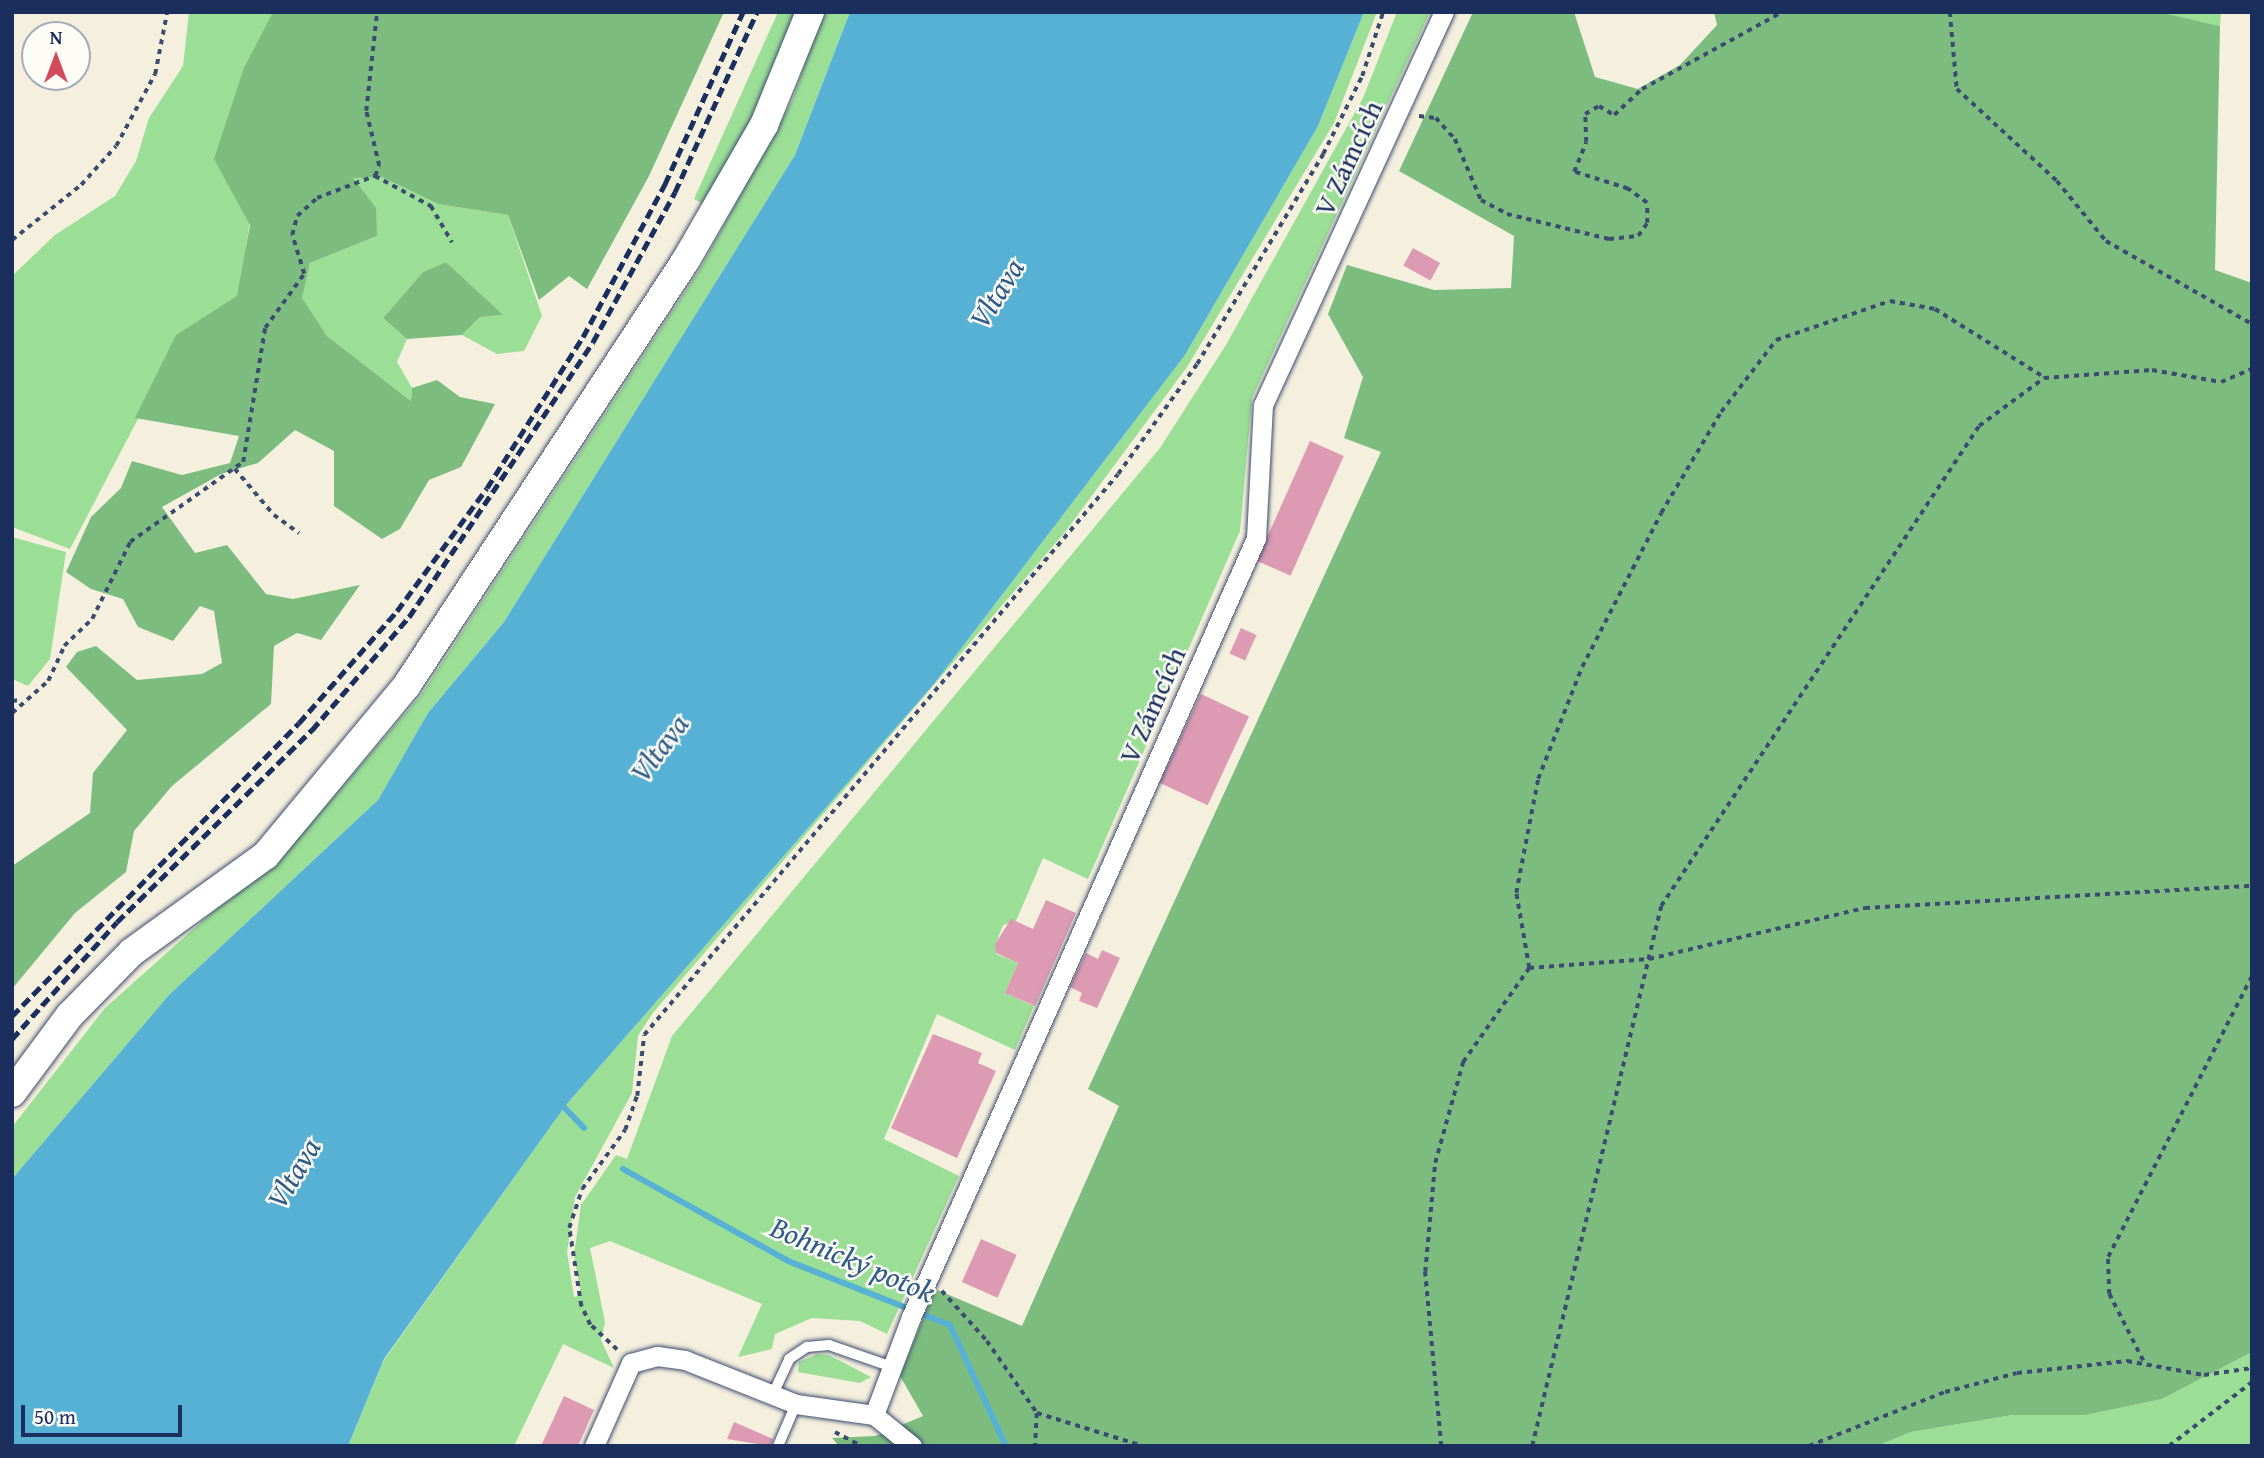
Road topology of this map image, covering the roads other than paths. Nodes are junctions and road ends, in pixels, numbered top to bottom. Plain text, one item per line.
1 (810, 12) edge
2 (1444, 12) edge
3 (12, 1093) edge
4 (892, 1367) junction
5 (773, 1394) junction
6 (796, 1404) junction
7 (874, 1415) junction
8 (594, 1446) edge
9 (778, 1446) edge
10 (912, 1446) edge

1 - 3 main road
2 - 4 street, V Zámcích
4 - 5 lane
4 - 7 street, V Zámcích
5 - 6 street
5 - 8 street
6 - 7 street
6 - 9 lane
7 - 10 street

